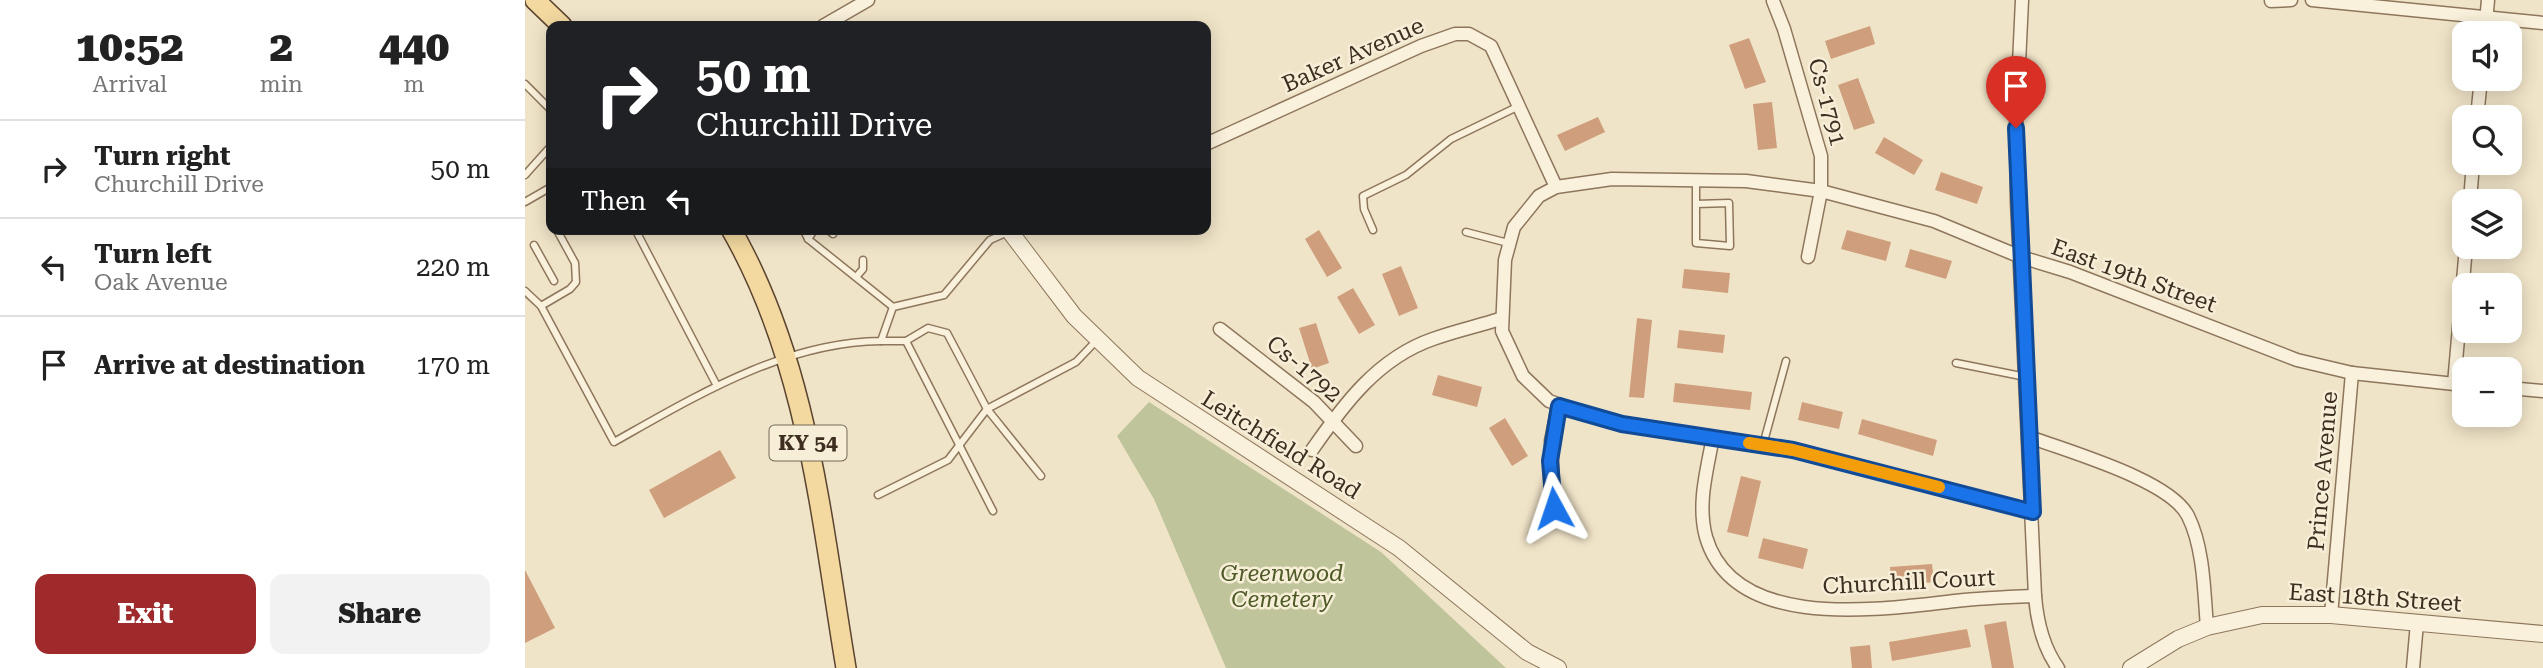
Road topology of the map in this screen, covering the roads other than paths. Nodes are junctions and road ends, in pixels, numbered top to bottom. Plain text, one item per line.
1 (535, 0) edge
2 (868, 0) edge
3 (2022, 0) edge
4 (2291, 0) edge
5 (2312, 0) edge
6 (2488, 0) edge
7 (1773, 1) edge
8 (2271, 1) edge
9 (2486, 18) junction
10 (557, 21) edge
11 (832, 21) edge
12 (2486, 21) edge
13 (2543, 23) edge
14 (527, 88) edge
15 (546, 105) edge
16 (1520, 105) junction
17 (1211, 142) edge
18 (546, 152) edge
19 (535, 164) junction
20 (525, 166) edge
21 (525, 175) edge
22 (1696, 178) junction
23 (1556, 187) junction
24 (546, 190) edge
25 (1821, 191) junction
26 (525, 202) edge
27 (1696, 204) junction
28 (1373, 230) dead end
29 (1466, 232) dead end
30 (560, 235) edge
31 (638, 235) edge
32 (734, 235) edge
33 (806, 235) edge
34 (811, 235) edge
35 (1000, 235) edge
36 (1014, 235) edge
37 (808, 239) junction
38 (1508, 243) junction
39 (534, 245) dead end
40 (1808, 257) dead end
41 (2021, 257) junction
42 (2465, 259) edge
43 (863, 260) dead end
44 (856, 277) junction
45 (554, 281) dead end
46 (525, 291) edge
47 (541, 306) junction
48 (894, 307) junction
49 (1500, 320) junction
50 (1220, 329) dead end
51 (1097, 340) junction
52 (881, 341) junction
53 (906, 341) junction
54 (2460, 357) edge
55 (787, 359) junction
56 (1786, 361) dead end
57 (1956, 363) dead end
58 (2352, 373) junction
59 (2027, 378) junction
60 (2452, 383) edge
61 (716, 384) junction
62 (2522, 389) edge
63 (2543, 391) edge
64 (1559, 406) junction
65 (987, 409) junction
66 (1332, 420) junction
67 (1713, 437) junction
68 (2030, 438) junction
69 (1763, 445) junction
70 (1356, 446) dead end
71 (959, 447) junction
72 (1312, 450) dead end
73 (1041, 475) dead end
74 (878, 495) dead end
75 (1554, 508) dead end
76 (993, 511) dead end
77 (2033, 512) junction
78 (2035, 596) junction
79 (2331, 615) junction
80 (2417, 623) junction
81 (2207, 627) junction
82 (2543, 634) edge
83 (846, 668) edge
84 (1558, 668) edge
85 (2057, 668) edge
86 (2131, 668) edge
87 (2413, 668) edge

1 - 10 main road
2 - 11 street
3 - 41 street
4 - 8 street
5 - 9 street
6 - 9 street
7 - 25 street, Cs-1791
9 - 12 street
9 - 13 street
14 - 15 lane
16 - 17 street, Baker Avenue
16 - 23 street, Baker Avenue
16 - 28 lane
18 - 19 lane
19 - 20 lane
19 - 21 lane
22 - 23 street, East 19th Street
22 - 25 street, East 19th Street
22 - 27 lane
23 - 38 street, East 19th Street
24 - 26 lane
25 - 40 street, Cs-1791
25 - 41 street, East 19th Street
27 - 27 lane
29 - 38 lane
30 - 47 lane
31 - 61 lane
32 - 55 main road, KY 54
33 - 37 lane
34 - 37 lane
35 - 48 lane
36 - 51 street, Leitchfield Road
37 - 44 lane
38 - 49 street, East 19th Street
39 - 45 lane
41 - 58 street, East 19th Street
41 - 59 street
42 - 54 street
43 - 44 lane
44 - 48 lane
46 - 47 lane
47 - 61 lane
48 - 52 lane
49 - 64 street
49 - 66 street
50 - 66 street, Cs-1792
51 - 65 lane
51 - 84 street, Leitchfield Road
52 - 53 lane
52 - 55 lane
53 - 65 lane
53 - 71 lane
55 - 61 lane
55 - 83 main road, KY 54
56 - 69 lane
57 - 59 lane
58 - 60 street, East 19th Street
58 - 79 street, Prince Avenue
59 - 68 street
62 - 63 street
64 - 67 street
64 - 75 street
65 - 71 lane
65 - 73 lane
66 - 70 street, Cs-1792
66 - 72 street
67 - 69 street
67 - 78 street, Churchill Court
68 - 77 street
68 - 81 street
69 - 77 street
71 - 74 lane
71 - 76 lane
77 - 78 street
78 - 85 street
79 - 80 street, East 18th Street
79 - 81 street, East 18th Street
80 - 82 street, East 18th Street
80 - 87 street
81 - 86 street, East 18th Street

